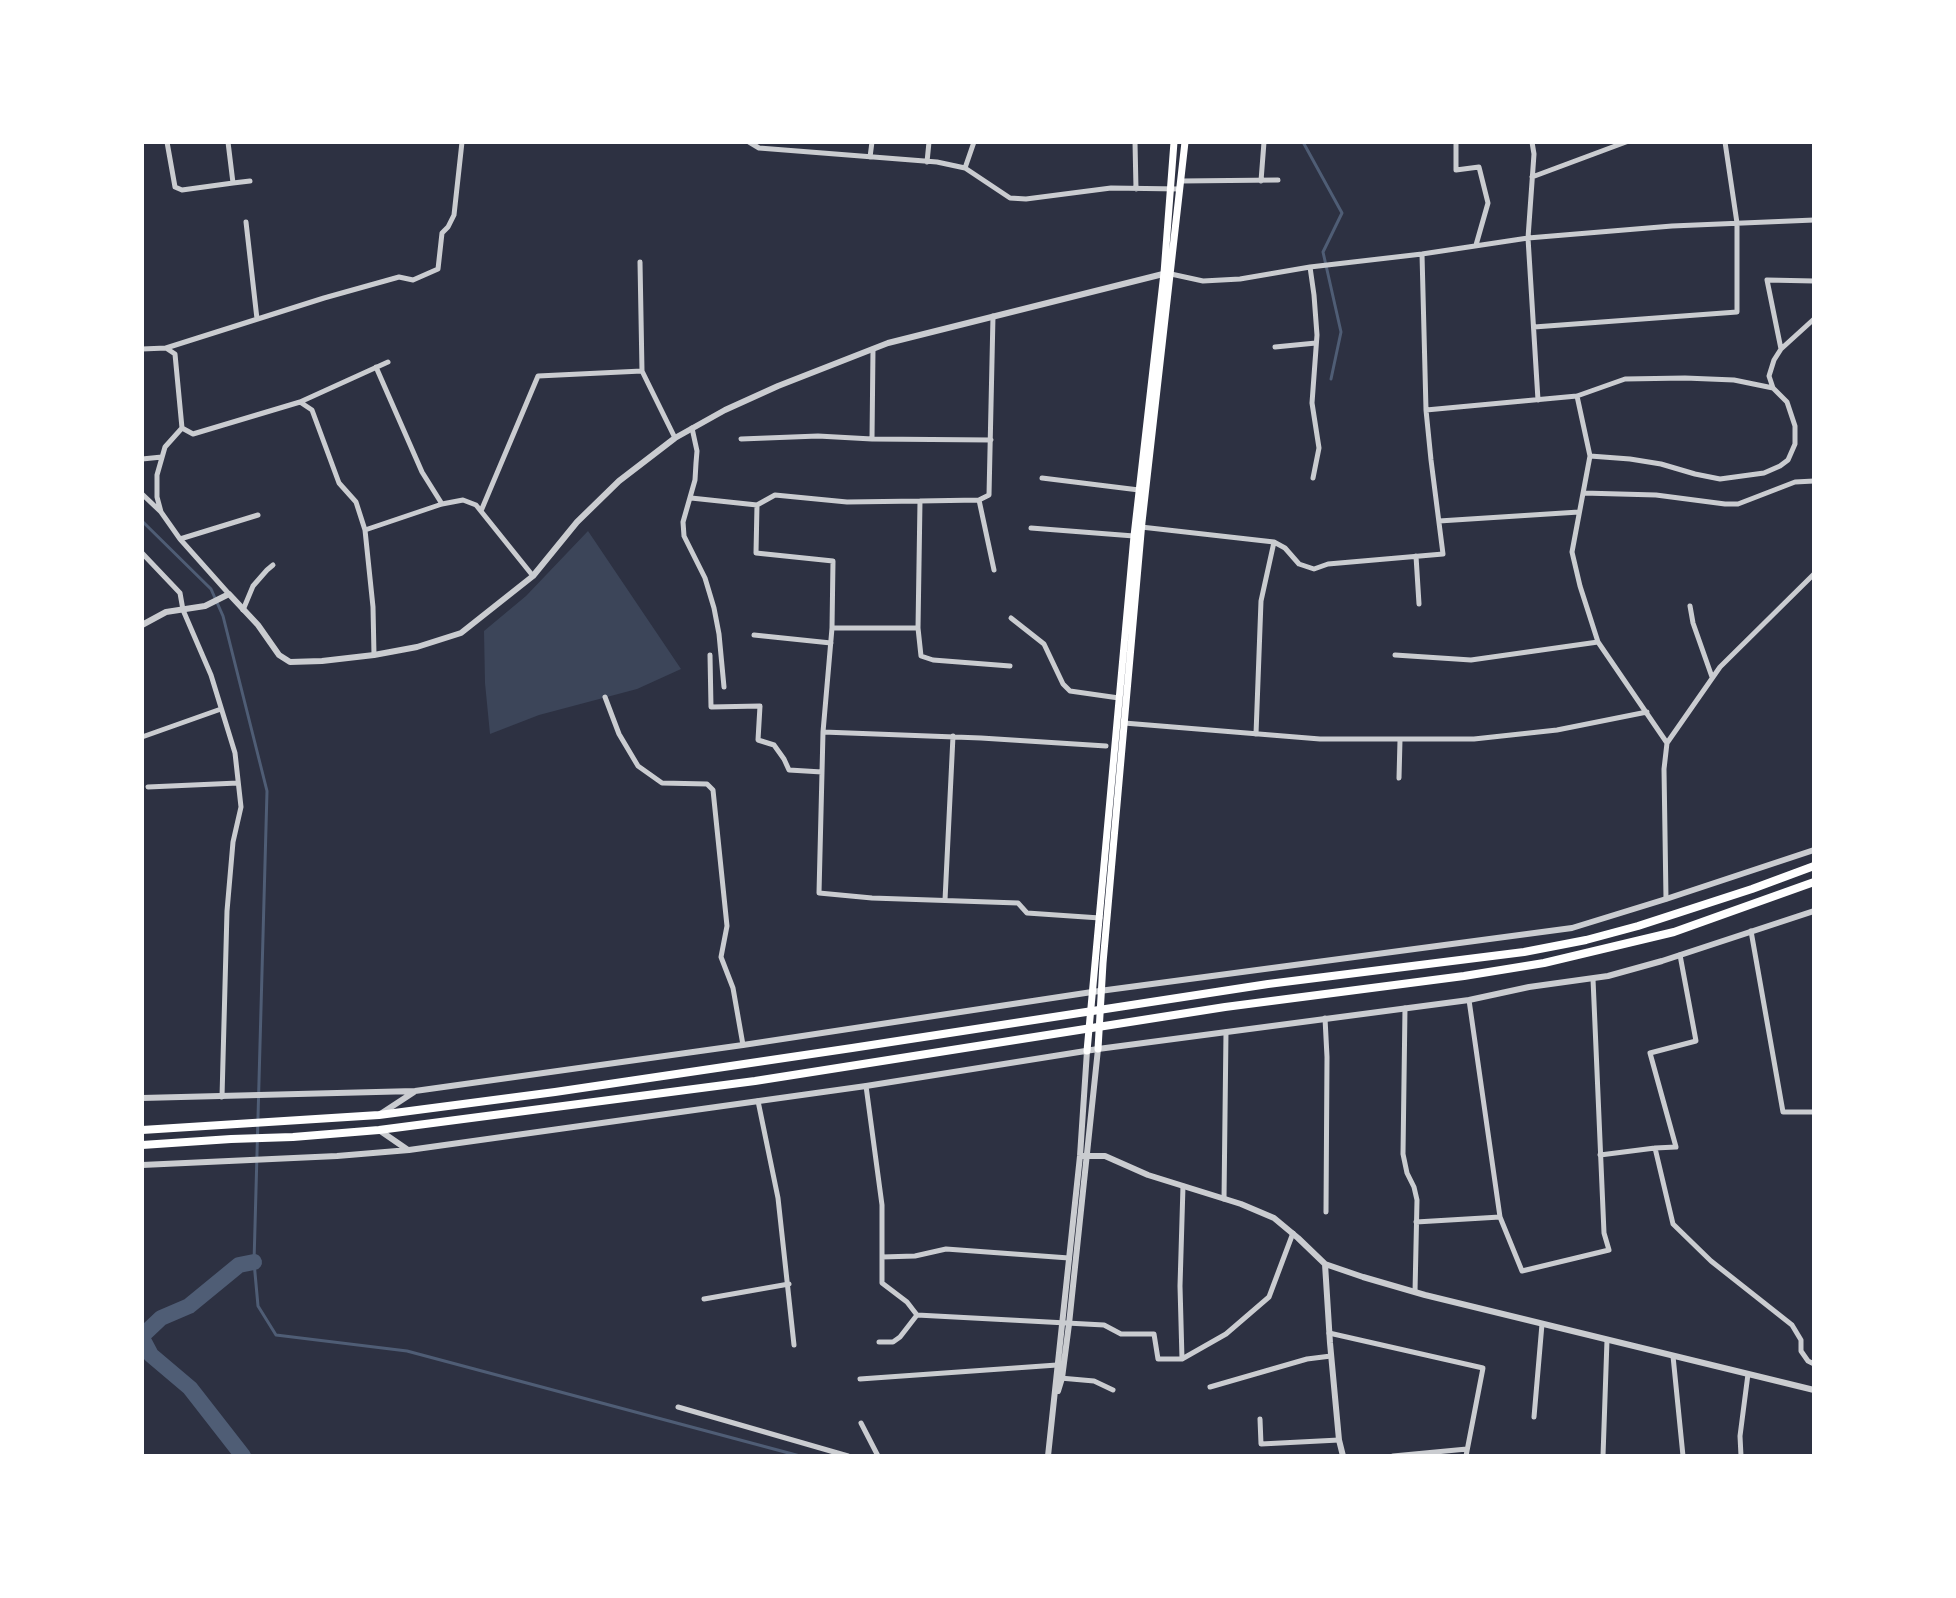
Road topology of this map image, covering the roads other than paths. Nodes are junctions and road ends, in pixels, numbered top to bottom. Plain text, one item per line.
1 (167, 142) edge
2 (228, 142) edge
3 (462, 142) edge
4 (749, 142) edge
5 (872, 142) edge
6 (928, 142) edge
7 (974, 142) edge
8 (1135, 142) edge
9 (1174, 142) edge
10 (1185, 142) edge
11 (1264, 142) edge
12 (1456, 142) edge
13 (1532, 142) edge
14 (1626, 142) edge
15 (1725, 142) edge
16 (870, 157) junction
17 (927, 162) junction
18 (965, 168) junction
19 (1532, 177) junction
20 (1278, 180) dead end
21 (1261, 181) junction
22 (250, 182) dead end
23 (233, 183) junction
24 (1181, 185) junction
25 (1136, 189) junction
26 (1170, 189) junction
27 (1814, 220) edge
28 (246, 222) dead end
29 (1737, 223) junction
30 (1528, 238) junction
31 (1476, 245) junction
32 (1422, 254) junction
33 (640, 262) dead end
34 (1310, 267) junction
35 (1167, 273) junction
36 (1814, 281) edge
37 (993, 316) junction
38 (257, 318) junction
39 (1814, 319) edge
40 (1534, 327) junction
41 (1316, 343) junction
42 (1275, 346) dead end
43 (166, 348) junction
44 (873, 349) junction
45 (1781, 349) junction
46 (142, 350) edge
47 (388, 362) dead end
48 (376, 368) junction
49 (642, 371) junction
50 (1773, 388) junction
51 (1577, 396) junction
52 (1538, 400) junction
53 (300, 402) junction
54 (1426, 410) junction
55 (182, 428) junction
56 (692, 428) junction
57 (675, 438) junction
58 (741, 439) dead end
59 (872, 439) junction
60 (990, 441) junction
61 (1590, 456) junction
62 (162, 457) junction
63 (142, 459) edge
64 (1042, 478) dead end
65 (1313, 478) dead end
66 (1814, 481) edge
67 (1139, 490) junction
68 (1583, 493) junction
69 (142, 494) edge
70 (691, 498) junction
71 (979, 500) junction
72 (920, 501) junction
73 (442, 504) junction
74 (756, 506) junction
75 (481, 511) junction
76 (161, 512) junction
77 (1579, 512) junction
78 (258, 515) dead end
79 (1439, 521) junction
80 (1141, 527) junction
81 (1031, 528) dead end
82 (365, 530) junction
83 (1134, 536) junction
84 (180, 539) junction
85 (1274, 542) junction
86 (142, 553) edge
87 (1416, 556) junction
88 (273, 565) dead end
89 (994, 570) dead end
90 (1814, 574) edge
91 (533, 576) junction
92 (229, 594) junction
93 (1419, 604) dead end
94 (1690, 606) dead end
95 (183, 609) junction
96 (243, 610) junction
97 (1011, 618) dead end
98 (142, 625) edge
99 (832, 628) junction
100 (918, 628) junction
101 (754, 635) dead end
102 (831, 642) junction
103 (1598, 642) junction
104 (374, 655) junction
105 (710, 655) dead end
106 (1395, 655) dead end
107 (1010, 666) dead end
108 (1712, 677) junction
109 (724, 687) dead end
110 (605, 698) dead end
111 (1119, 698) junction
112 (221, 709) junction
113 (1647, 712) junction
114 (1124, 723) junction
115 (823, 732) junction
116 (1256, 734) junction
117 (953, 736) junction
118 (142, 737) edge
119 (1400, 740) junction
120 (1667, 743) junction
121 (1106, 746) dead end
122 (822, 772) junction
123 (1399, 778) dead end
124 (238, 783) junction
125 (148, 787) dead end
126 (1814, 850) edge
127 (1814, 866) edge
128 (1814, 882) edge
129 (1666, 899) junction
130 (945, 900) junction
131 (1814, 911) edge
132 (1100, 918) junction
133 (1751, 932) junction
134 (1680, 955) junction
135 (1593, 979) junction
136 (1101, 991) junction
137 (1092, 992) junction
138 (1469, 1000) junction
139 (1405, 1008) junction
140 (1325, 1018) junction
141 (1226, 1032) junction
142 (743, 1045) junction
143 (1098, 1049) junction
144 (1087, 1051) junction
145 (866, 1086) junction
146 (415, 1091) junction
147 (222, 1097) junction
148 (142, 1098) edge
149 (758, 1101) junction
150 (1814, 1112) edge
151 (379, 1115) junction
152 (142, 1130) edge
153 (379, 1130) junction
154 (142, 1145) edge
155 (1655, 1148) junction
156 (409, 1150) junction
157 (1600, 1155) junction
158 (1083, 1156) junction
159 (142, 1165) edge
160 (1184, 1186) junction
161 (1224, 1199) junction
162 (1326, 1212) dead end
163 (1500, 1217) junction
164 (1416, 1222) junction
165 (1293, 1233) junction
166 (882, 1257) junction
167 (1069, 1258) junction
168 (1325, 1263) junction
169 (789, 1284) junction
170 (1415, 1292) junction
171 (704, 1299) dead end
172 (917, 1315) junction
173 (1065, 1323) junction
174 (1542, 1324) junction
175 (1329, 1333) junction
176 (1607, 1340) junction
177 (879, 1342) dead end
178 (794, 1345) dead end
179 (1331, 1356) junction
180 (1673, 1356) junction
181 (1182, 1359) junction
182 (1814, 1364) edge
183 (1057, 1365) junction
184 (1748, 1374) junction
185 (1059, 1378) junction
186 (860, 1379) dead end
187 (1210, 1387) dead end
188 (1113, 1390) dead end
189 (1814, 1390) edge
190 (678, 1407) dead end
191 (1534, 1417) dead end
192 (1260, 1419) dead end
193 (861, 1423) dead end
194 (1339, 1440) junction
195 (1466, 1452) edge
196 (848, 1455) edge
197 (878, 1455) edge
198 (1048, 1455) edge
199 (1343, 1455) edge
200 (1393, 1455) edge
201 (1603, 1455) edge
202 (1683, 1455) edge
203 (1741, 1455) edge

1 - 23 street
2 - 23 street
3 - 38 street
4 - 16 street
5 - 16 street
6 - 17 street
7 - 18 street
8 - 25 street
9 - 26 main road
10 - 24 main road
11 - 21 street
12 - 31 street
13 - 19 street
14 - 19 street
15 - 29 street
16 - 17 street
17 - 18 street
18 - 25 street
19 - 30 street
20 - 21 street
21 - 24 street
22 - 23 street
24 - 26 street
24 - 35 main road
25 - 26 street
26 - 35 main road
27 - 29 street
28 - 38 street
29 - 30 street
29 - 40 street
30 - 31 street
30 - 40 street
31 - 32 street
32 - 34 street
32 - 54 street
33 - 49 street
34 - 35 street
34 - 41 street
35 - 37 street
35 - 67 main road
35 - 80 main road
36 - 45 street
37 - 44 street
37 - 60 street
38 - 43 street
39 - 45 street
40 - 52 street
41 - 42 street
41 - 65 street
43 - 46 street
43 - 55 street
44 - 56 street
44 - 59 street
45 - 50 street
47 - 48 street
48 - 53 street
48 - 73 street
49 - 57 street
49 - 75 street
50 - 51 street
50 - 61 street
51 - 52 street
51 - 61 street
52 - 54 street
53 - 55 street
53 - 82 street
54 - 79 street
55 - 62 street
56 - 57 street
56 - 70 street
57 - 91 street
58 - 59 street
59 - 60 street
60 - 71 street
61 - 68 street
62 - 63 street
62 - 76 street
64 - 67 street
66 - 68 street
67 - 83 main road
68 - 77 street
69 - 76 street
70 - 74 street
70 - 109 street
71 - 72 street
71 - 89 street
72 - 74 street
72 - 100 street
73 - 75 street
73 - 82 street
74 - 99 street
75 - 91 street
76 - 84 street
77 - 79 street
77 - 103 street
78 - 84 street
79 - 87 street
80 - 85 street
80 - 114 main road
81 - 83 street
82 - 104 street
83 - 111 main road
84 - 92 street
85 - 87 street
85 - 116 street
86 - 95 street
87 - 93 street
88 - 96 street
90 - 108 street
91 - 104 street
92 - 95 street
92 - 96 street
94 - 108 street
95 - 98 street
95 - 112 street
96 - 104 street
97 - 111 street
99 - 100 street
99 - 102 street
100 - 107 street
101 - 102 street
102 - 115 street
103 - 106 street
103 - 113 street
105 - 122 street
108 - 120 street
110 - 142 street
111 - 132 main road
112 - 118 street
112 - 124 street
113 - 119 street
113 - 120 street
114 - 116 street
114 - 136 main road
115 - 117 street
115 - 122 street
116 - 119 street
117 - 121 street
117 - 130 street
119 - 123 street
120 - 129 street
122 - 130 street
124 - 125 street
124 - 147 street
126 - 129 street
127 - 151 highway
128 - 153 highway
129 - 136 street
130 - 132 street
131 - 133 street
132 - 137 main road
133 - 134 street
133 - 150 street
134 - 135 street
134 - 155 street
135 - 138 street
135 - 157 street
136 - 137 street
136 - 143 main road
137 - 142 street
137 - 144 main road
138 - 139 street
138 - 163 street
139 - 140 street
139 - 164 street
140 - 141 street
140 - 162 street
141 - 143 street
141 - 161 street
142 - 146 street
143 - 144 street
143 - 158 street
144 - 145 street
144 - 158 street
145 - 149 street
145 - 166 street
146 - 147 street
146 - 151 street
147 - 148 street
149 - 156 street
149 - 169 street
151 - 152 highway
153 - 154 highway
153 - 156 street
155 - 157 street
155 - 182 street
156 - 159 street
157 - 163 street
158 - 160 street
158 - 167 street
158 - 173 street
160 - 161 street
160 - 181 street
161 - 165 street
163 - 164 street
164 - 170 street
165 - 168 street
165 - 181 street
166 - 167 street
166 - 172 street
167 - 173 street
168 - 170 street
168 - 175 street
169 - 171 street
169 - 178 street
170 - 174 street
172 - 173 street
172 - 177 street
173 - 181 street
173 - 183 street
173 - 185 street
174 - 176 street
174 - 191 street
175 - 179 street
175 - 195 street
176 - 180 street
176 - 201 street
179 - 187 street
179 - 194 street
180 - 184 street
180 - 202 street
183 - 185 street
183 - 186 street
184 - 189 street
184 - 203 street
185 - 188 street
185 - 198 street
190 - 196 street
192 - 194 street
193 - 197 street
194 - 199 street
195 - 200 street

